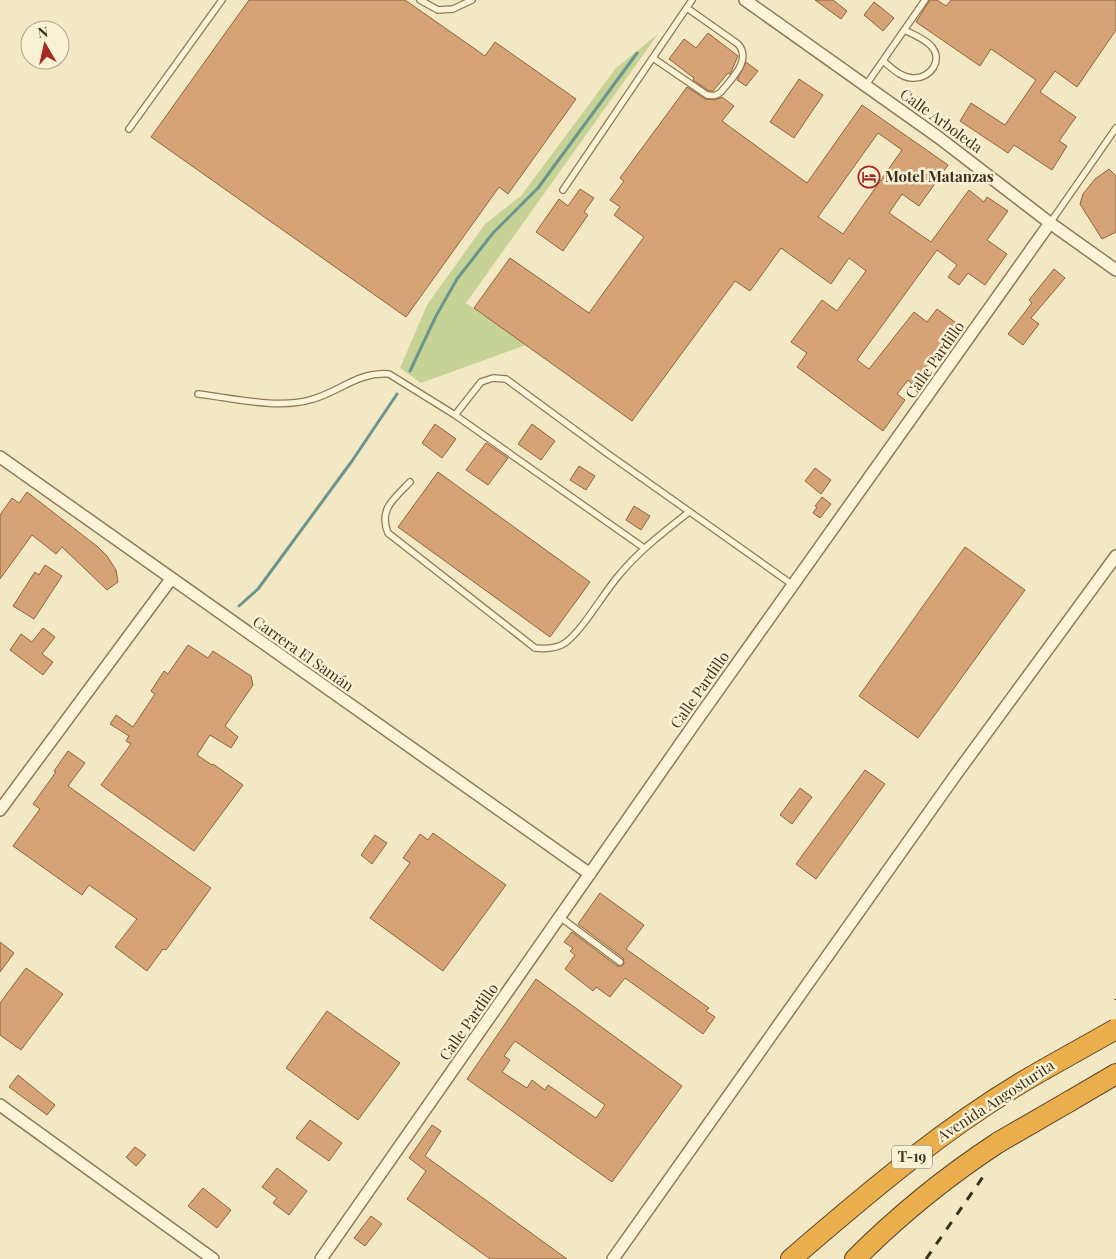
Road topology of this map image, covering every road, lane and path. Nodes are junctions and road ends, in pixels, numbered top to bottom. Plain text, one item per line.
1 (222, 0) edge
2 (420, 0) edge
3 (472, 0) edge
4 (692, 0) edge
5 (744, 0) edge
6 (924, 0) edge
7 (686, 8) junction
8 (904, 30) junction
9 (653, 58) junction
10 (883, 61) junction
11 (866, 85) junction
12 (1116, 128) edge
13 (129, 129) dead end
14 (563, 190) dead end
15 (1050, 223) junction
16 (1116, 270) edge
17 (198, 394) dead end
18 (455, 415) junction
19 (0, 457) edge
20 (410, 482) dead end
21 (689, 512) junction
22 (644, 548) junction
23 (1116, 556) edge
24 (171, 579) junction
25 (793, 585) junction
26 (0, 810) edge
27 (590, 874) junction
28 (560, 917) junction
29 (620, 962) dead end
30 (1116, 1029) edge
31 (1116, 1074) edge
32 (0, 1105) edge
33 (321, 1257) edge
34 (213, 1259) edge
35 (613, 1259) edge
36 (791, 1259) edge
37 (855, 1259) edge

1 - 13 lane
2 - 3 lane
4 - 7 lane
5 - 11 street, Calle Arboleda
6 - 8 lane
7 - 9 lane
7 - 9 lane
8 - 10 lane
8 - 10 lane
9 - 14 lane
10 - 11 lane
11 - 15 street, Calle Arboleda
12 - 15 lane, Calle Pardillo
15 - 16 street, Calle Arboleda
15 - 25 street, Calle Pardillo
17 - 18 lane
18 - 21 lane
18 - 22 lane
19 - 24 street, Carrera El Samán
20 - 22 lane
21 - 22 lane
21 - 25 lane
23 - 35 street
24 - 26 street
24 - 27 street, Carrera El Samán
25 - 27 street, Calle Pardillo
27 - 28 street, Calle Pardillo
28 - 29 lane
28 - 33 street, Calle Pardillo
30 - 36 highway, Avenida Angosturita / T-19, bridge
31 - 37 highway, bridge
32 - 34 street

